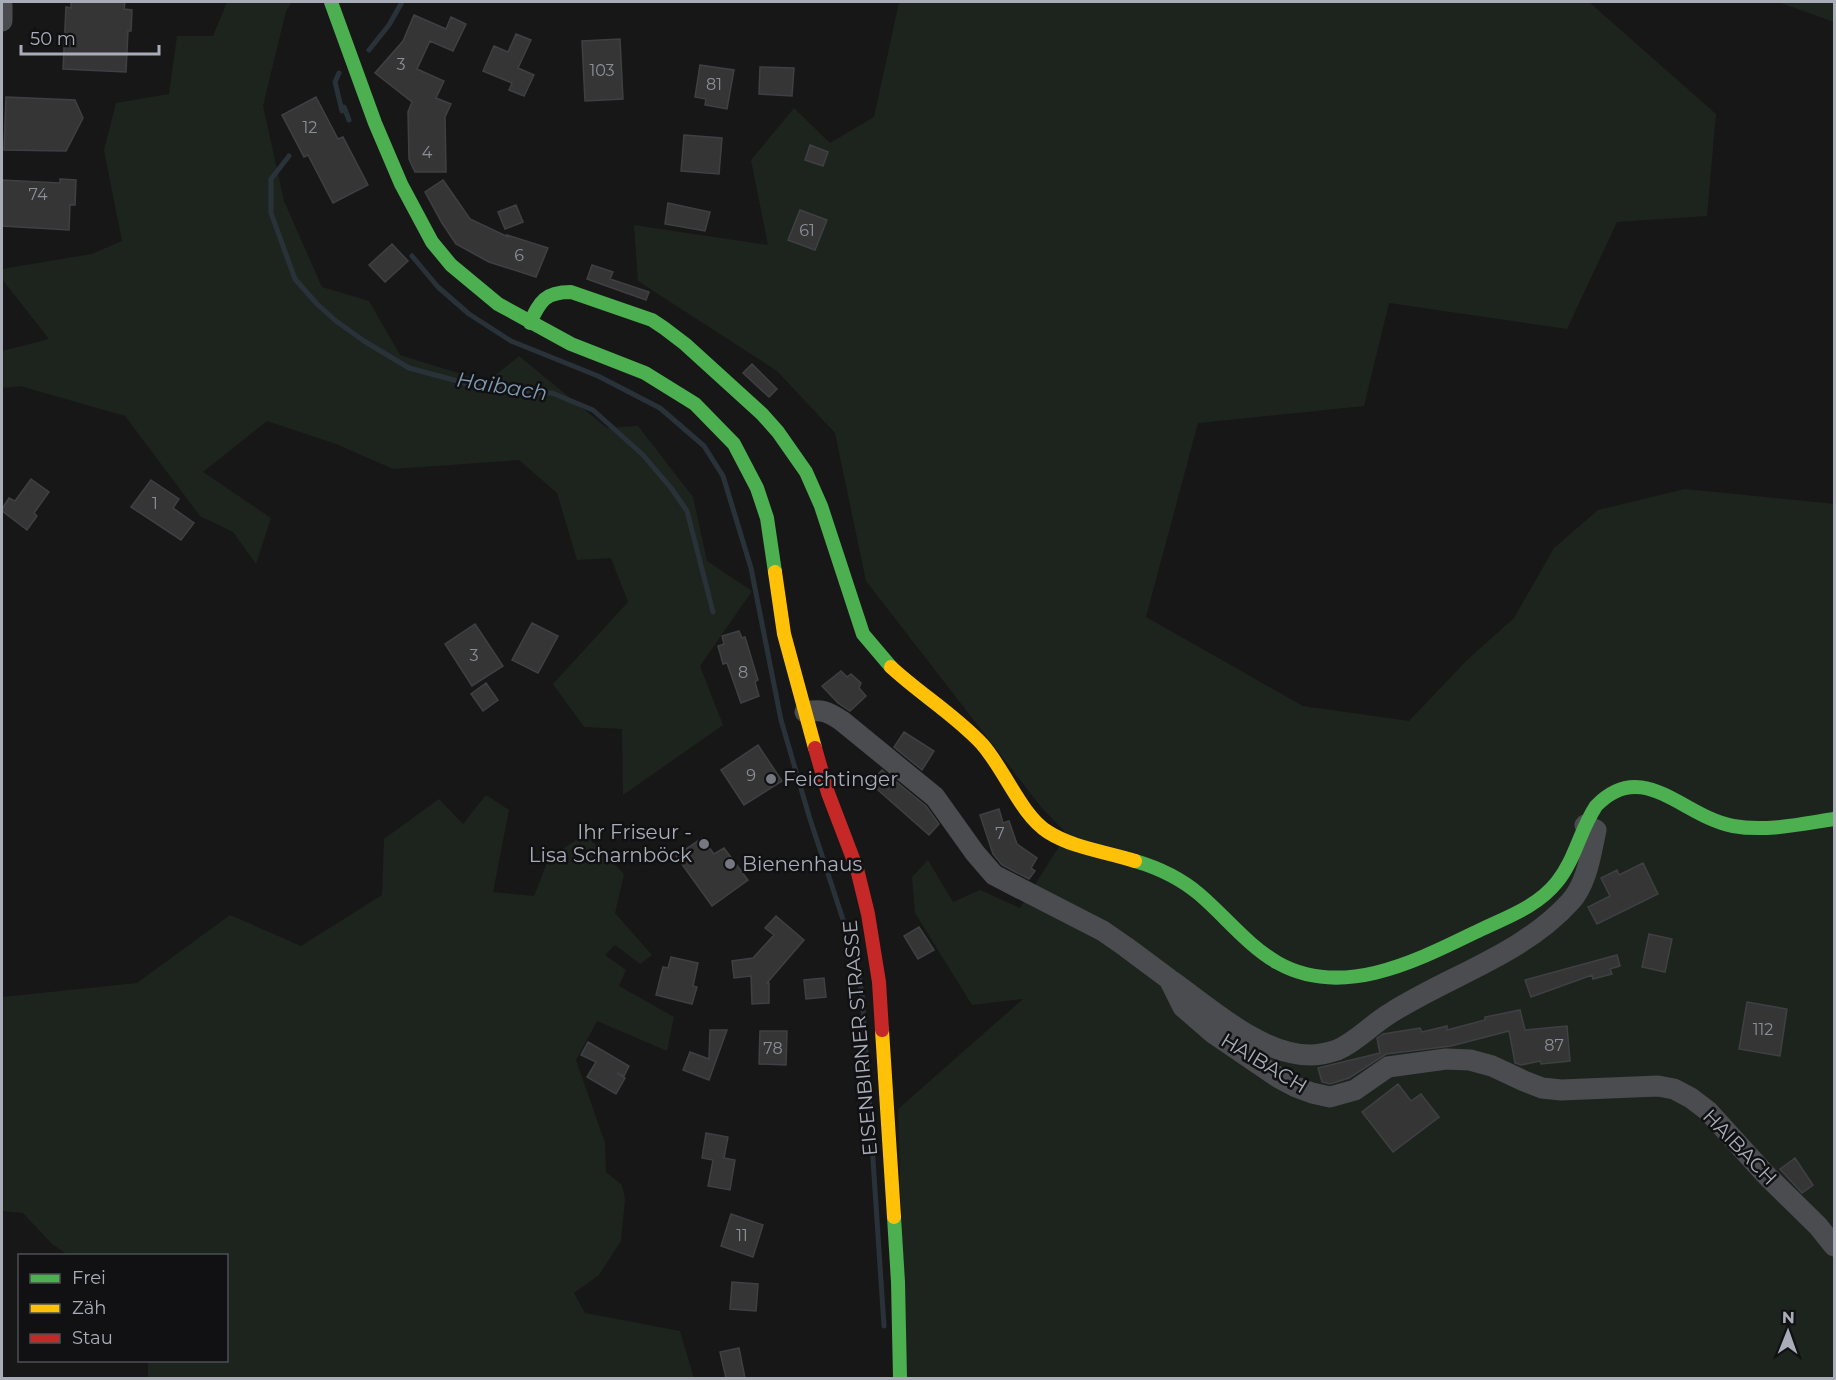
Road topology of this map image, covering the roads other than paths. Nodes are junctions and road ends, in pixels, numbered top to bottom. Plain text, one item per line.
1 (331, 2) edge
2 (2, 6) edge
3 (2, 21) edge
4 (530, 323) junction
5 (805, 712) junction
6 (1834, 819) edge
7 (1585, 825) junction
8 (1169, 979) junction
9 (1834, 1246) edge
10 (900, 1378) edge

1 - 4 main road, EISENBIRNER STRASSE
2 - 3 street
4 - 5 main road, EISENBIRNER STRASSE
4 - 7 main road
5 - 8 street, HAIBACH
5 - 10 main road, EISENBIRNER STRASSE
6 - 7 main road
7 - 8 street
8 - 9 street, HAIBACH

